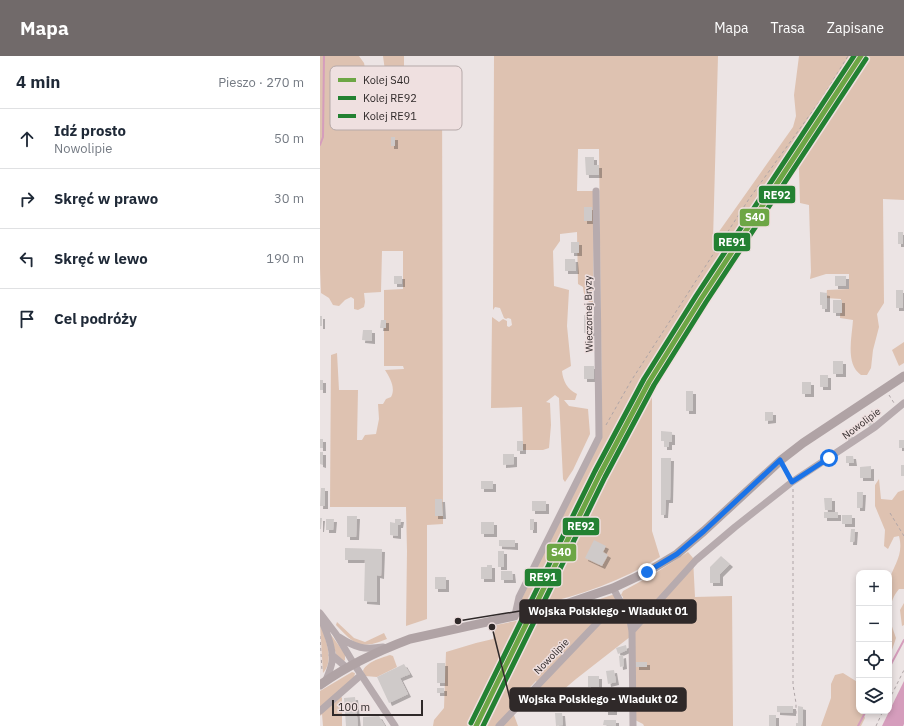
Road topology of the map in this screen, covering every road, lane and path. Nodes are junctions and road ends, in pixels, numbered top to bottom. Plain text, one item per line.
1 (848, 56) edge
2 (596, 191) dead end
3 (904, 376) edge
4 (885, 388) junction
5 (904, 403) edge
6 (897, 408) junction
7 (606, 424) dead end
8 (780, 460) junction
9 (792, 482) junction
10 (890, 513) dead end
11 (904, 536) edge
12 (614, 588) junction
13 (620, 601) junction
14 (320, 613) edge
15 (516, 615) junction
16 (320, 618) edge
17 (632, 631) junction
18 (320, 632) edge
19 (336, 634) junction
20 (390, 646) junction
21 (332, 655) junction
22 (350, 666) junction
23 (904, 670) edge
24 (361, 675) junction
25 (323, 683) edge
26 (892, 694) edge
27 (320, 712) edge
28 (882, 714) edge
29 (796, 716) dead end
30 (395, 726) edge
31 (499, 726) edge
32 (633, 726) edge
33 (876, 726) edge

1 - 7 path
2 - 15 street, Wieczornej Bryzy
3 - 4 main road
4 - 6 path
4 - 8 main road
5 - 6 street, Nowolipie
6 - 9 street, Nowolipie
8 - 9 path
8 - 12 main road
9 - 17 street, Nowolipie
9 - 29 path
10 - 11 path
12 - 13 street
12 - 15 main road
13 - 17 street
13 - 31 street, Nowolipie
14 - 19 street
15 - 20 main road
16 - 21 street
17 - 32 street
18 - 25 path
19 - 20 street
19 - 22 street
20 - 22 main road
21 - 22 street
21 - 25 street
22 - 24 street
22 - 25 main road
23 - 26 path
24 - 27 street
24 - 30 street
28 - 33 path

